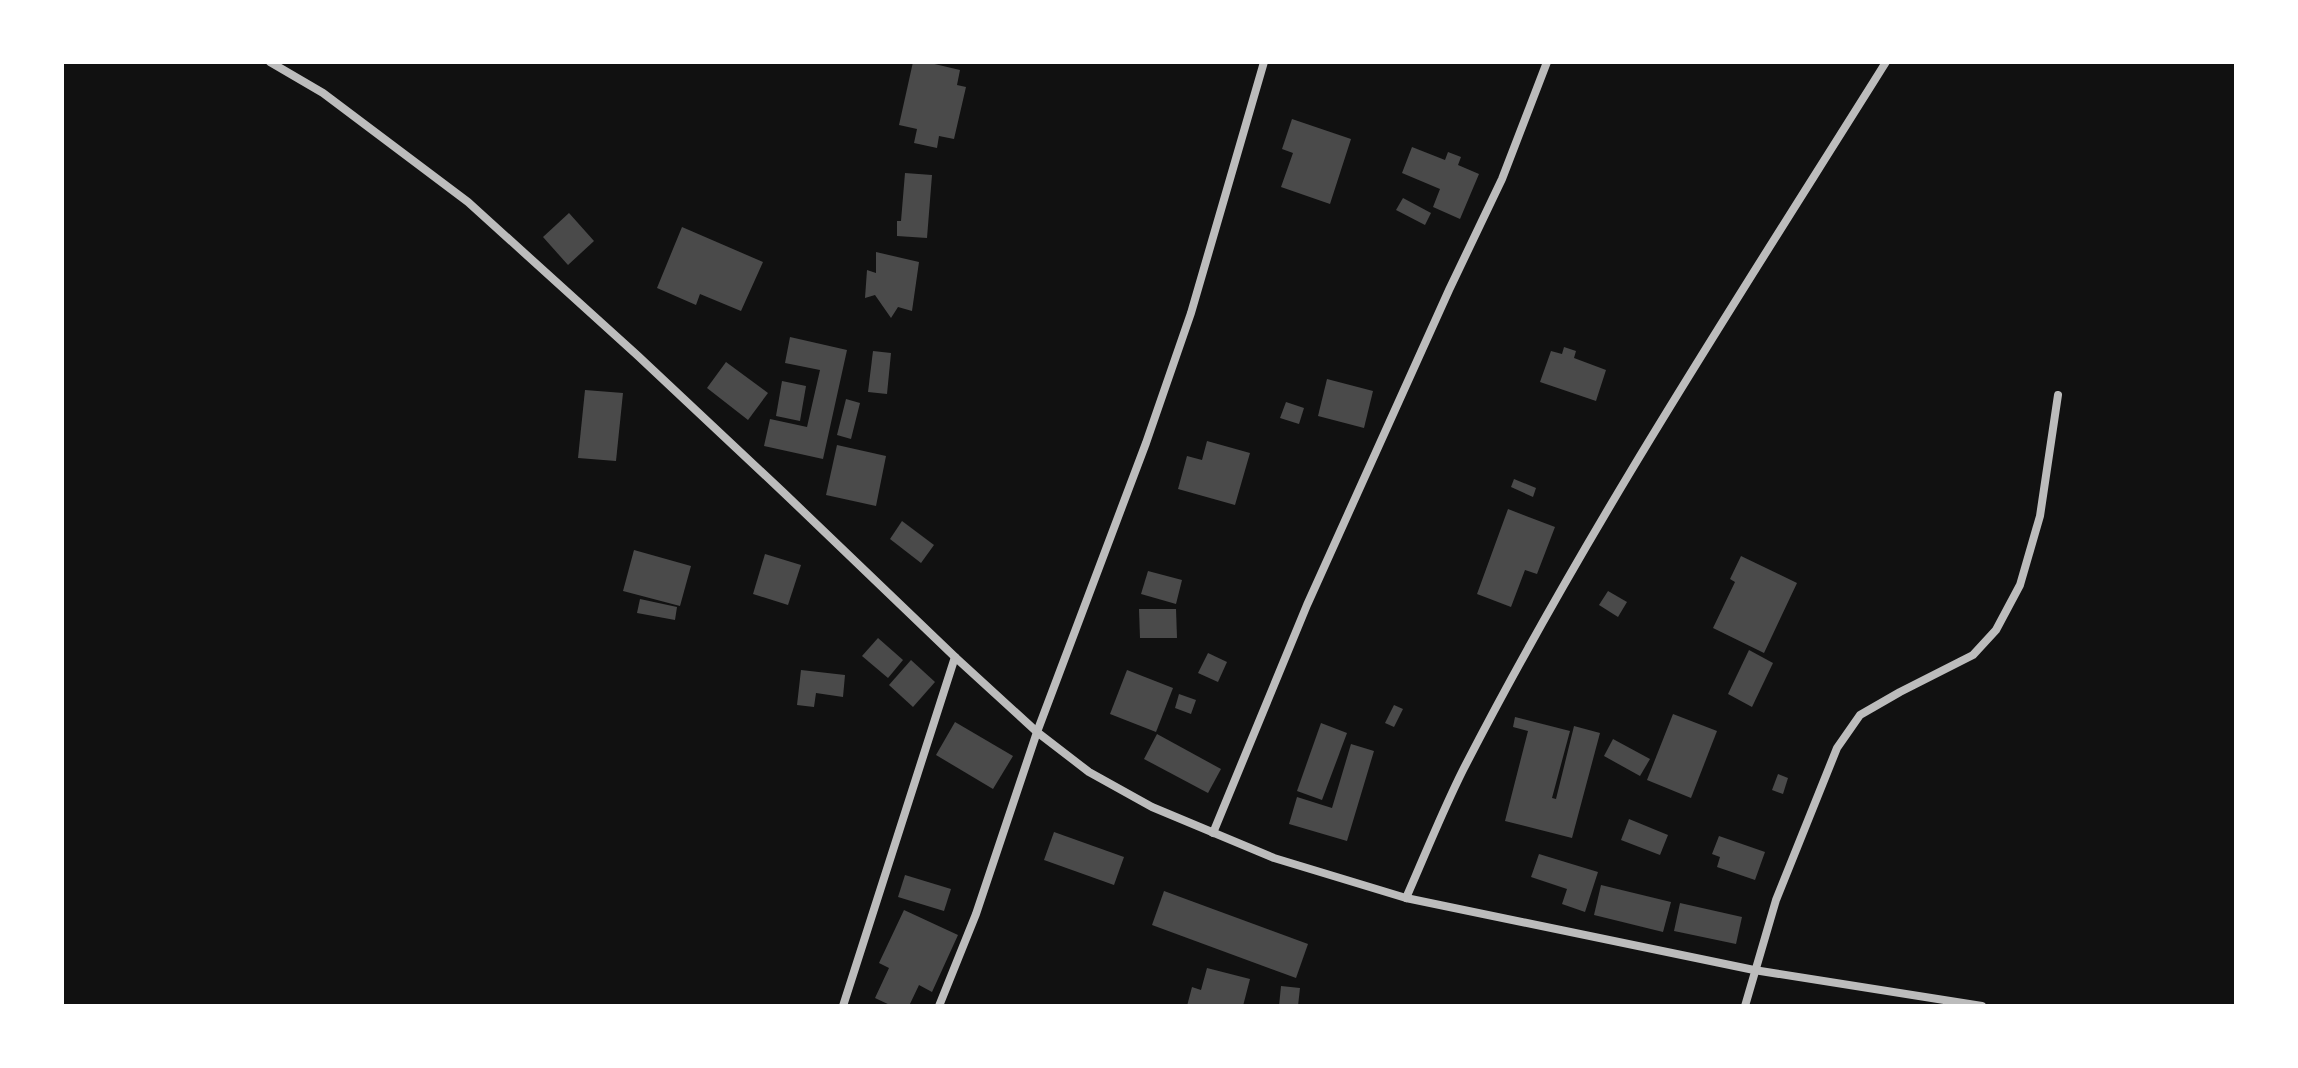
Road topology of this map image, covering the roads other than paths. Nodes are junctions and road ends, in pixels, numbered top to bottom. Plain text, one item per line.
1 (270, 62) edge
2 (1264, 62) edge
3 (1547, 62) edge
4 (1886, 62) edge
5 (2058, 395) dead end
6 (955, 657) junction
7 (1037, 732) junction
8 (1213, 833) junction
9 (1406, 898) junction
10 (1754, 970) junction
11 (843, 1006) edge
12 (939, 1006) edge
13 (1745, 1006) edge
14 (1982, 1006) edge

1 - 6 street
2 - 7 street
3 - 8 street
4 - 9 street
5 - 10 street
6 - 7 street
6 - 11 street
7 - 8 street
7 - 12 street
8 - 9 street
9 - 10 street
10 - 13 street
10 - 14 street

